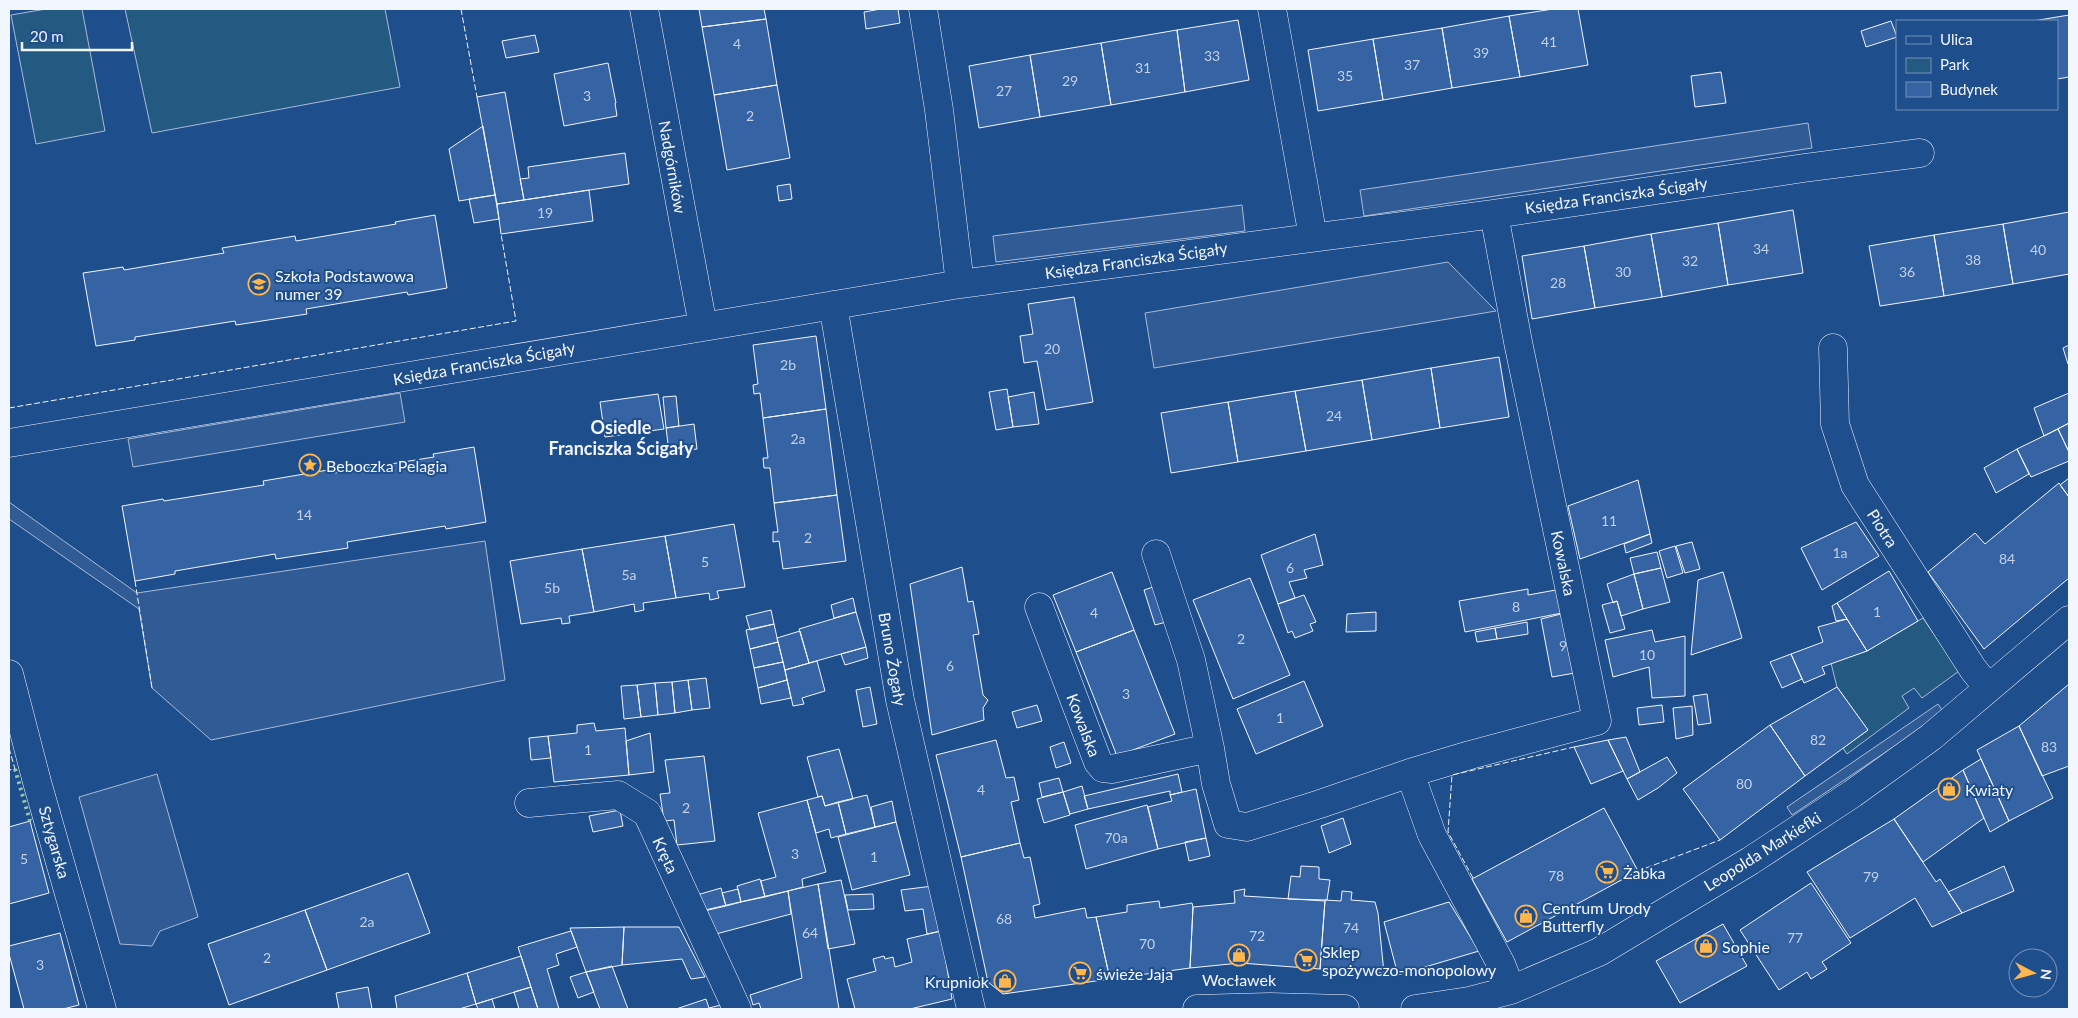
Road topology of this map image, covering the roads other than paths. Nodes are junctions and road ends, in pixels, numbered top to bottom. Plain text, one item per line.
1 (644, 9) edge
2 (923, 9) edge
3 (1272, 9) edge
4 (1920, 152) dead end
5 (1494, 214) junction
6 (1312, 237) junction
7 (960, 284) junction
8 (833, 305) junction
9 (704, 326) junction
10 (1833, 348) dead end
11 (9, 443) edge
12 (1156, 554) dead end
13 (1039, 607) dead end
14 (2069, 620) edge
15 (9, 674) edge
16 (1988, 688) junction
17 (1210, 748) junction
18 (1410, 773) junction
19 (529, 803) dead end
20 (1511, 990) junction
21 (102, 1009) edge
22 (737, 1009) edge
23 (972, 1009) edge
24 (1204, 1009) edge
25 (1345, 1009) edge
26 (1415, 1009) edge

1 - 9 street, Nadgórników
2 - 7 street
3 - 6 street
4 - 5 street, Księdza Franciszka Ścigały
5 - 6 street, Księdza Franciszka Ścigały
5 - 18 street, Kowalska
6 - 7 street, Księdza Franciszka Ścigały
7 - 8 street, Księdza Franciszka Ścigały
8 - 9 street, Księdza Franciszka Ścigały
8 - 23 street, Bruno Żogały
9 - 11 street, Księdza Franciszka Ścigały
10 - 16 street, Piotra
12 - 17 street, Kowalska
13 - 17 street, Kowalska
14 - 16 street, Leopolda Markiefki
15 - 21 street, Sztygarska
16 - 20 street, Leopolda Markiefki
17 - 18 street, Kowalska
18 - 20 street
19 - 22 street, Kręta
20 - 26 street, Leopolda Markiefki
24 - 25 street

